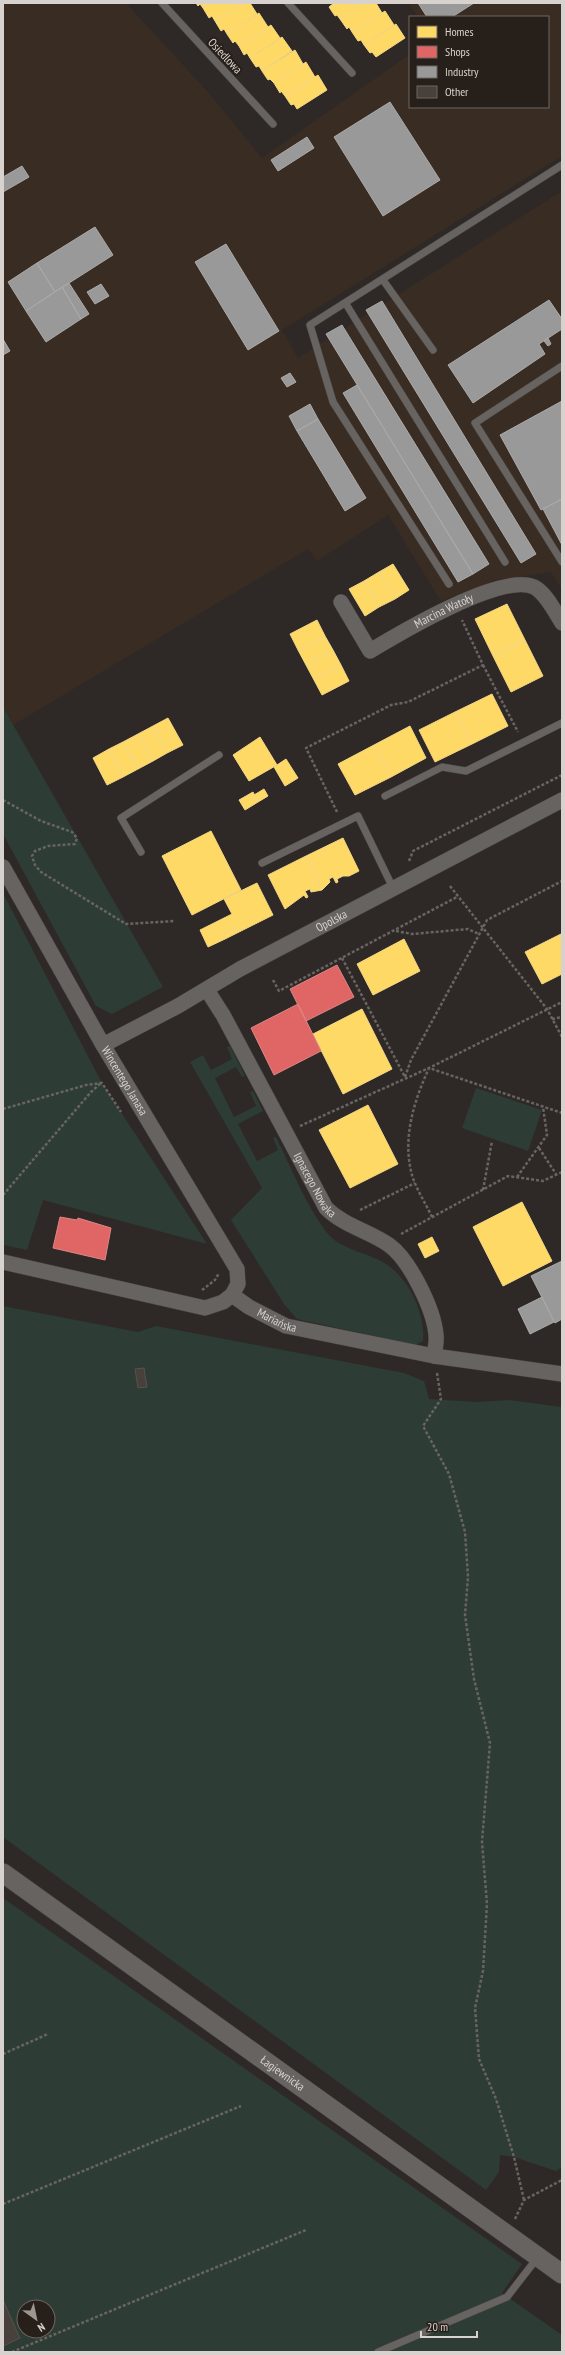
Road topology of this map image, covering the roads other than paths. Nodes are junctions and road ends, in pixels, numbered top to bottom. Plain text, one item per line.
1 (162, 3) edge
2 (288, 3) edge
3 (352, 73) dead end
4 (273, 124) dead end
5 (562, 165) edge
6 (383, 280) junction
7 (346, 304) junction
8 (433, 350) dead end
9 (562, 366) edge
10 (505, 562) dead end
11 (562, 562) edge
12 (449, 584) dead end
13 (341, 602) dead end
14 (562, 623) edge
15 (562, 723) edge
16 (219, 755) dead end
17 (385, 796) dead end
18 (562, 800) edge
19 (141, 852) dead end
20 (262, 863) dead end
21 (3, 867) edge
22 (393, 888) junction
23 (207, 990) junction
24 (104, 1045) junction
25 (3, 1262) edge
26 (232, 1295) junction
27 (434, 1356) junction
28 (562, 1374) edge
29 (3, 1873) edge
30 (538, 2257) junction
31 (562, 2274) edge
32 (378, 2352) edge

1 - 4 lane, Osiedlowa
2 - 3 lane
5 - 6 lane
6 - 7 lane
6 - 8 lane
7 - 10 lane
7 - 12 lane
9 - 11 lane
13 - 14 street, Marcina Watoły
15 - 17 lane
16 - 19 lane
18 - 22 street, Opolska
20 - 22 lane
21 - 24 street, Wincentego Janasa
22 - 23 street, Opolska
23 - 24 street, Opolska
23 - 27 street, Ignacego Nowaka
24 - 26 street, Wincentego Janasa
25 - 26 street
26 - 27 street, Mariańska
27 - 28 street, Mariańska
29 - 30 street, Łagiewnicka
30 - 31 street, Łagiewnicka
30 - 32 lane

